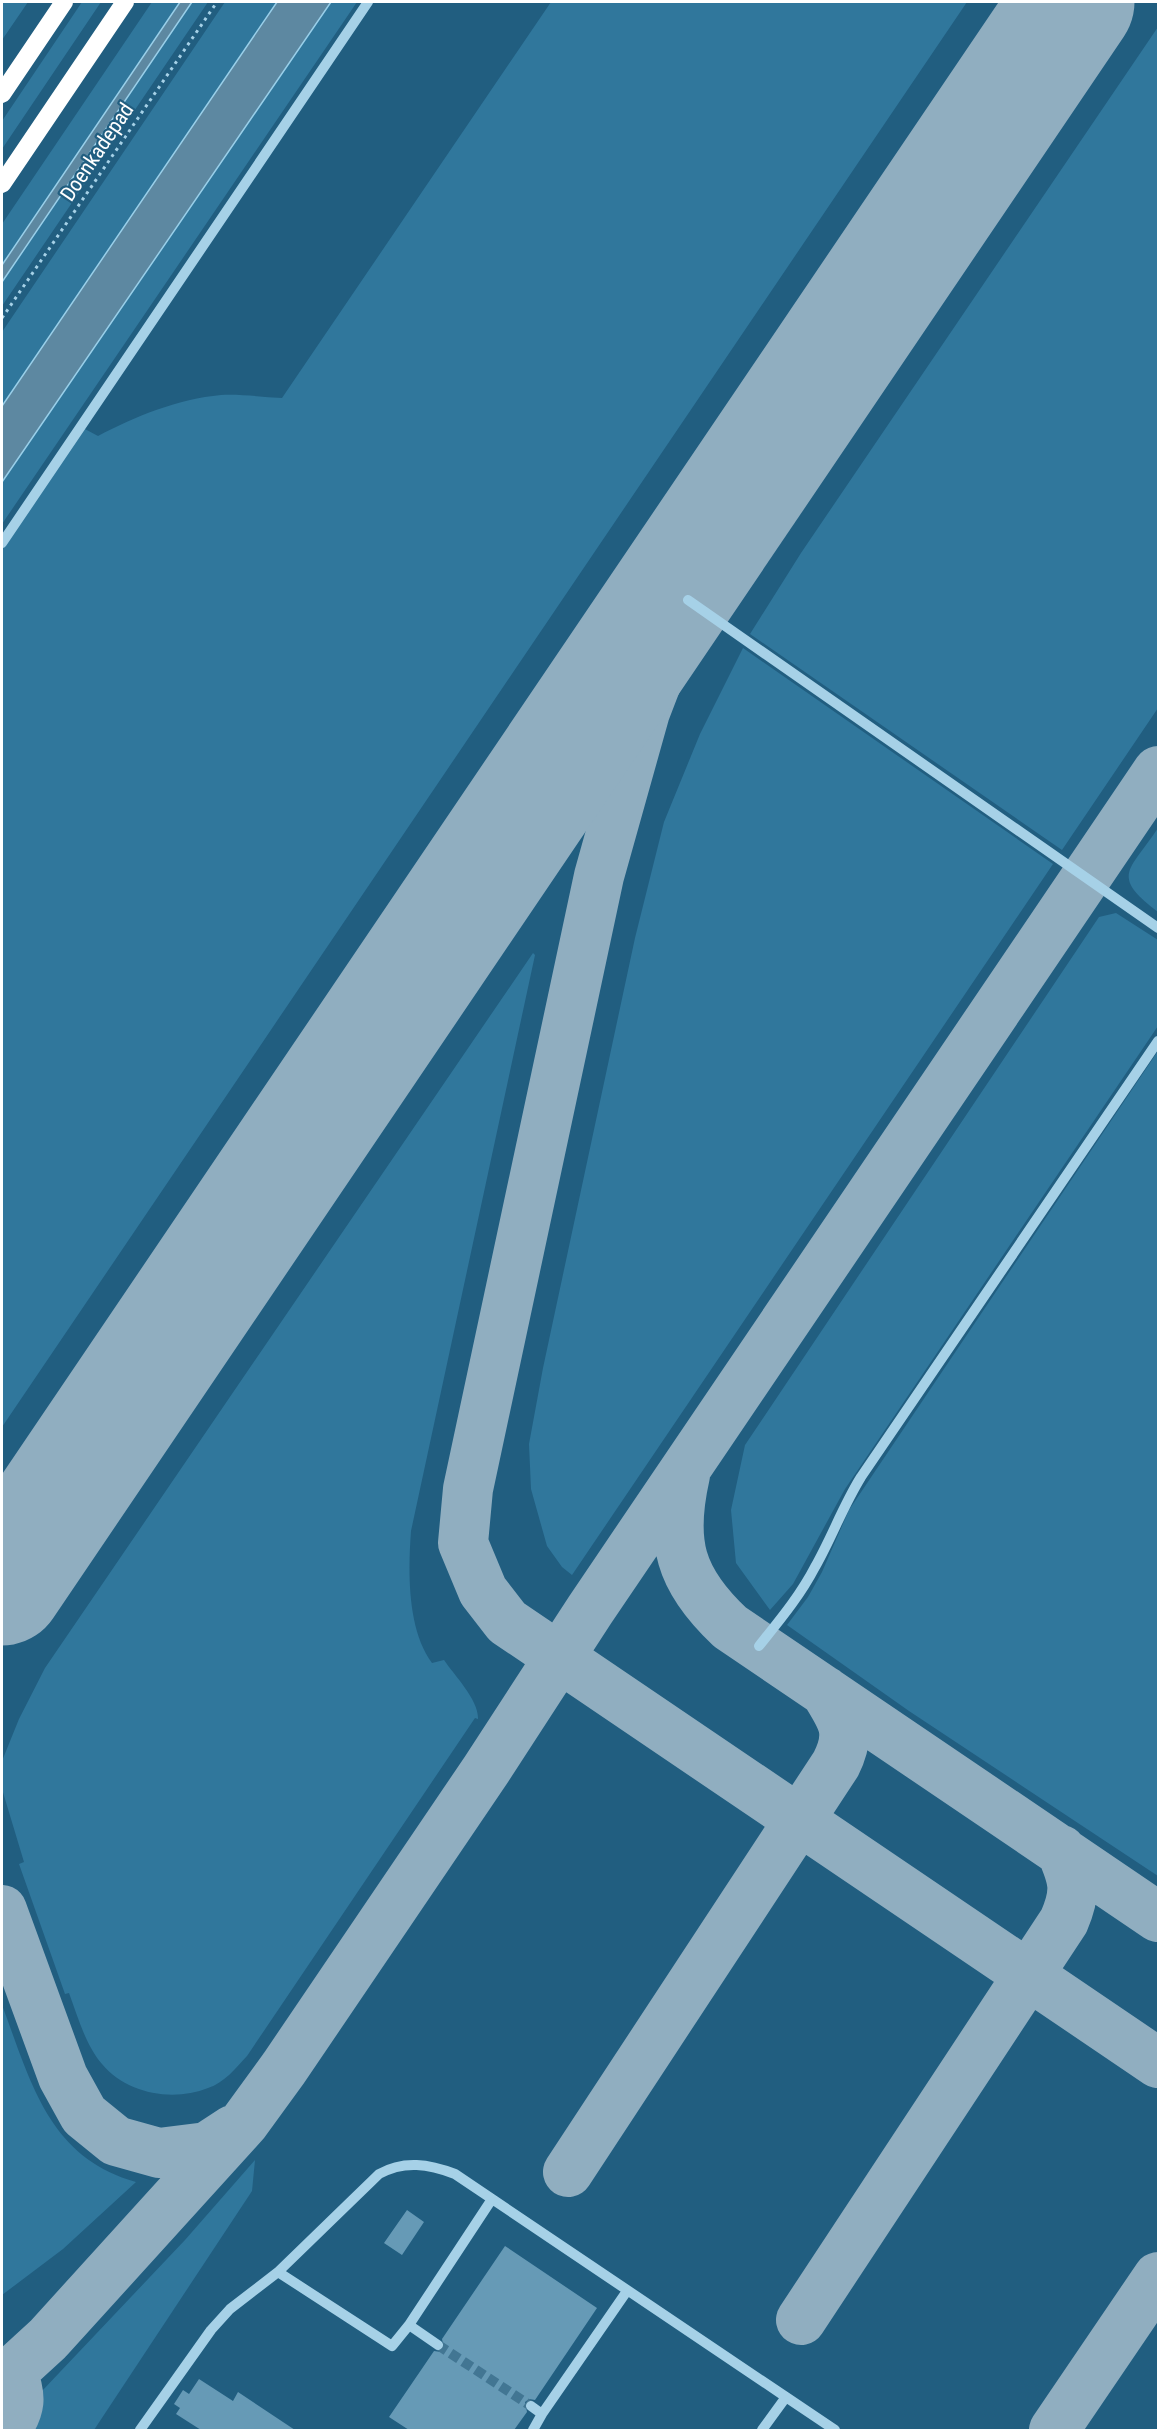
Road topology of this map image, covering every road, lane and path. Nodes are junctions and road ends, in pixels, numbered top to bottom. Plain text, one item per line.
1 (64, 2) edge
2 (125, 2) edge
3 (217, 2) edge
4 (368, 2) edge
5 (2, 94) edge
6 (2, 184) edge
7 (2, 318) edge
8 (2, 543) edge
9 (688, 600) dead end
10 (1158, 927) edge
11 (1158, 1041) edge
12 (759, 1646) dead end
13 (492, 2199) junction
14 (278, 2272) junction
15 (627, 2290) junction
16 (409, 2325) junction
17 (438, 2345) tunnel mouth
18 (786, 2397) junction
19 (531, 2406) tunnel mouth
20 (542, 2414) junction
21 (140, 2430) edge
22 (533, 2430) edge
23 (762, 2430) edge
24 (836, 2430) edge

1 - 5 highway
2 - 6 highway
3 - 7 path, Doenkadepad
4 - 8 lane
9 - 10 lane
11 - 12 lane
13 - 14 lane
13 - 15 lane
13 - 16 lane
14 - 16 lane
14 - 21 lane
15 - 18 lane
15 - 20 lane
16 - 17 lane
18 - 23 lane
18 - 24 lane
19 - 20 lane
20 - 22 lane

